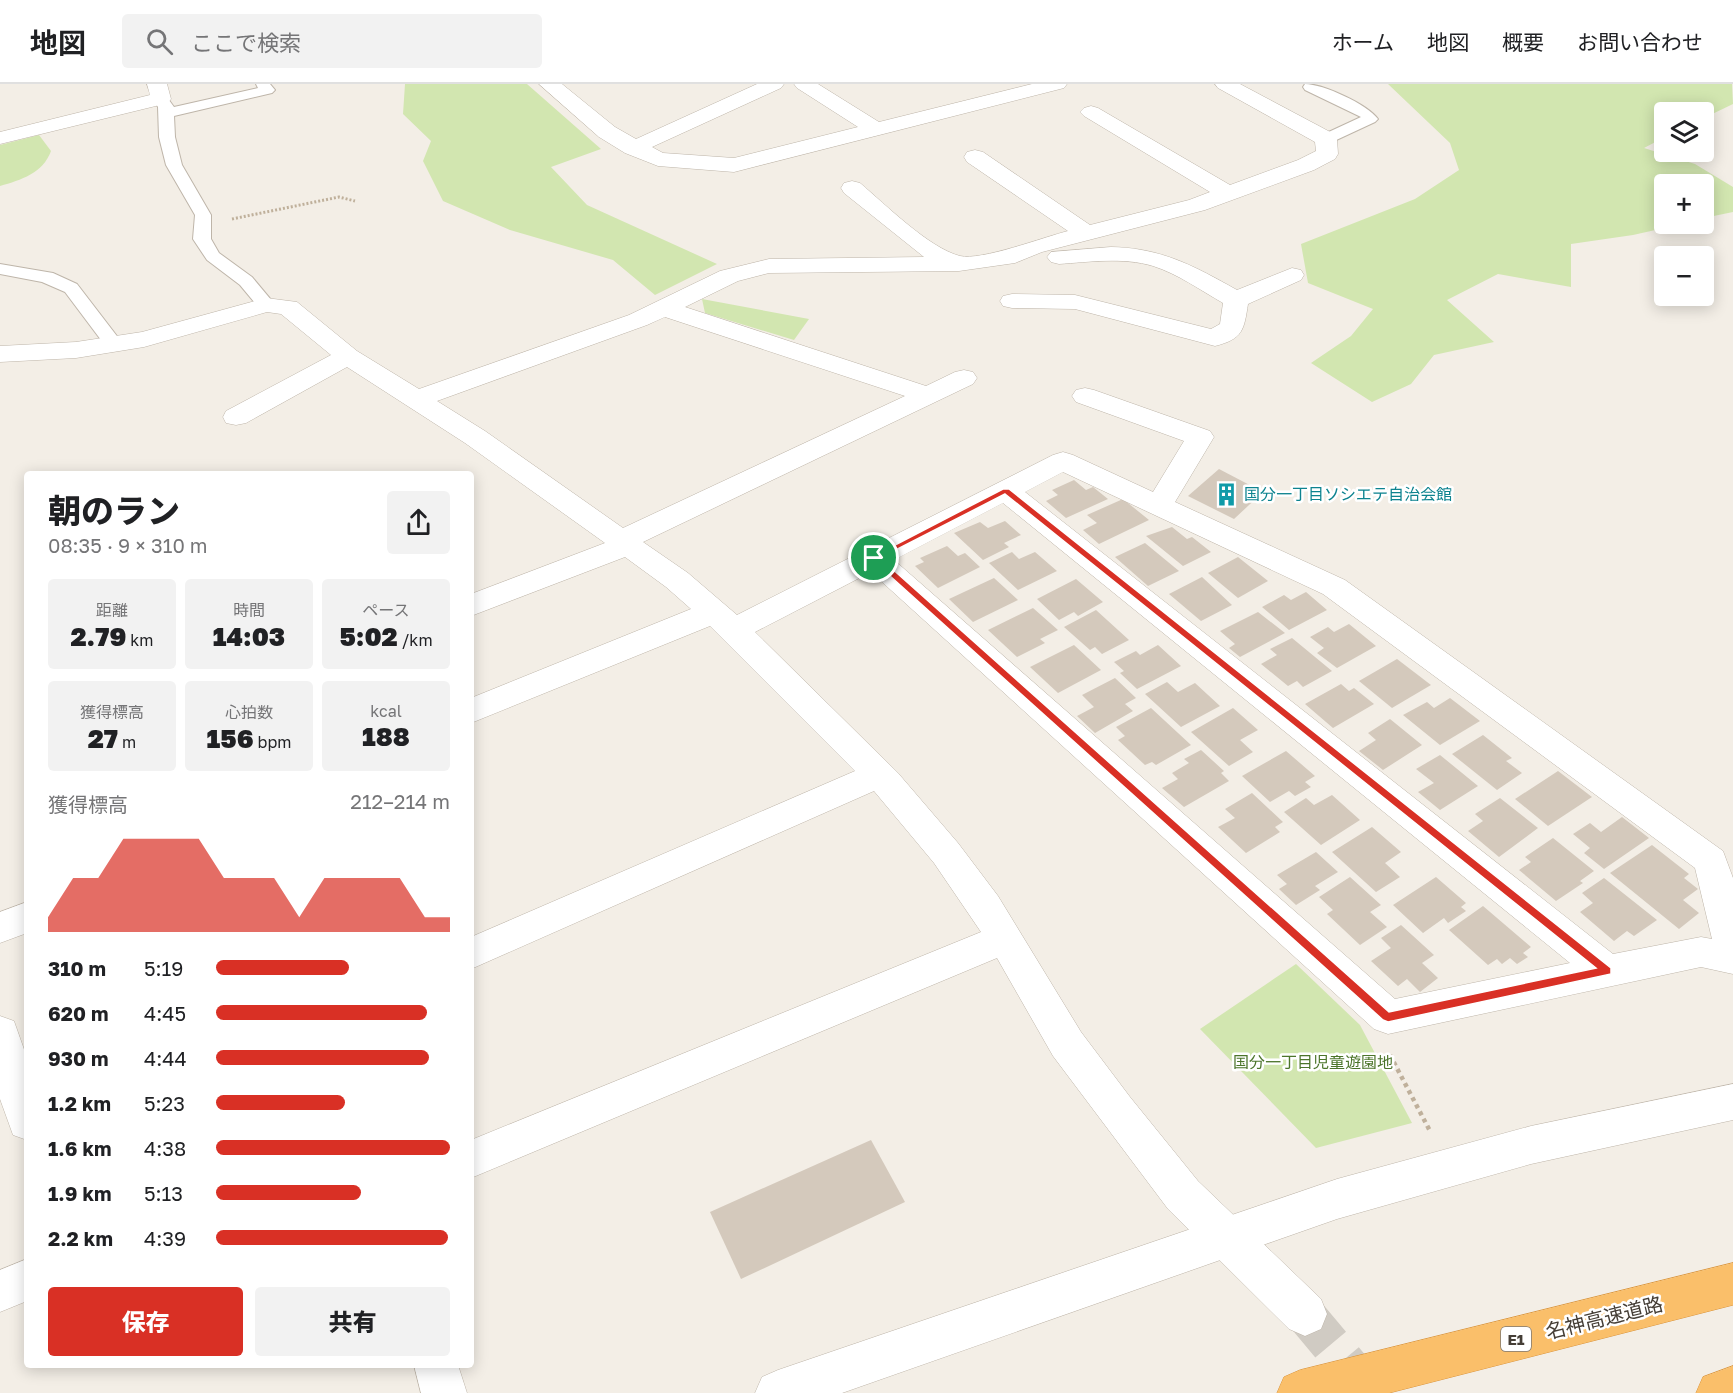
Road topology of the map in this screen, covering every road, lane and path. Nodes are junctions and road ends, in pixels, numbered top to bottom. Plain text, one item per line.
1 (263, 84) edge
2 (549, 84) edge
3 (774, 84) edge
4 (804, 84) edge
5 (1057, 84) edge
6 (1225, 84) edge
7 (1310, 87) dead end
8 (962, 88) dead end
9 (162, 99) edge
10 (987, 102) junction
11 (1090, 112) dead end
12 (875, 129) junction
13 (2, 135) edge
14 (1326, 139) junction
15 (633, 148) junction
16 (975, 157) dead end
17 (852, 188) dead end
18 (1229, 194) junction
19 (355, 201) dead end
20 (202, 225) junction
21 (1087, 234) junction
22 (1007, 258) junction
23 (959, 264) junction
24 (0, 269) edge
25 (1292, 275) dead end
26 (1236, 300) junction
27 (1012, 301) dead end
28 (266, 305) junction
29 (663, 308) junction
30 (114, 344) junction
31 (0, 354) edge
32 (348, 356) junction
33 (964, 378) dead end
34 (928, 395) junction
35 (1085, 396) dead end
36 (417, 399) junction
37 (236, 417) dead end
38 (1006, 491) junction
39 (1159, 505) junction
40 (623, 544) junction
41 (874, 558) junction
42 (474, 605) edge
43 (724, 621) junction
44 (474, 710) edge
45 (879, 775) junction
46 (24, 918) edge
47 (0, 928) edge
48 (1004, 939) junction
49 (1733, 948) edge
50 (474, 953) edge
51 (1733, 958) edge
52 (1607, 971) junction
53 (1388, 1017) junction
54 (0, 1033) edge
55 (1733, 1101) edge
56 (24, 1112) edge
57 (1432, 1134) dead end
58 (474, 1158) edge
59 (1228, 1238) junction
60 (24, 1281) edge
61 (1733, 1284) edge
62 (0, 1291) edge
63 (1305, 1314) tunnel mouth
64 (437, 1368) edge
65 (1733, 1389) edge
66 (444, 1393) edge
67 (778, 1393) edge
68 (1300, 1393) edge
69 (1719, 1393) edge

1 - 9 lane
2 - 15 street
3 - 15 street
4 - 12 street
5 - 10 street
6 - 14 street
7 - 14 lane
8 - 10 street
9 - 13 street
9 - 20 lane
10 - 12 street
11 - 18 street
12 - 15 street
14 - 18 street
16 - 21 street
17 - 23 street
18 - 21 street
19 - 20 path
20 - 28 lane
21 - 22 street
22 - 23 street
22 - 26 street
23 - 29 street
24 - 30 lane
25 - 26 street
26 - 27 street
28 - 30 street
28 - 32 street
29 - 34 street
29 - 36 street
30 - 31 street
32 - 36 street
32 - 37 street
33 - 34 street
34 - 40 street
35 - 39 street
36 - 40 street
38 - 39 street
38 - 41 street
38 - 52 street
39 - 49 street
40 - 42 street
40 - 43 street
41 - 43 street
41 - 53 street
43 - 44 street
43 - 45 street
45 - 48 street
45 - 50 street
46 - 47 street
48 - 58 street
48 - 59 street
51 - 52 street
52 - 53 street
53 - 57 path
54 - 56 street
55 - 59 street
59 - 63 street
59 - 67 street
60 - 62 street
61 - 68 highway, 名神高速道路 / E1
64 - 66 street
65 - 69 highway

